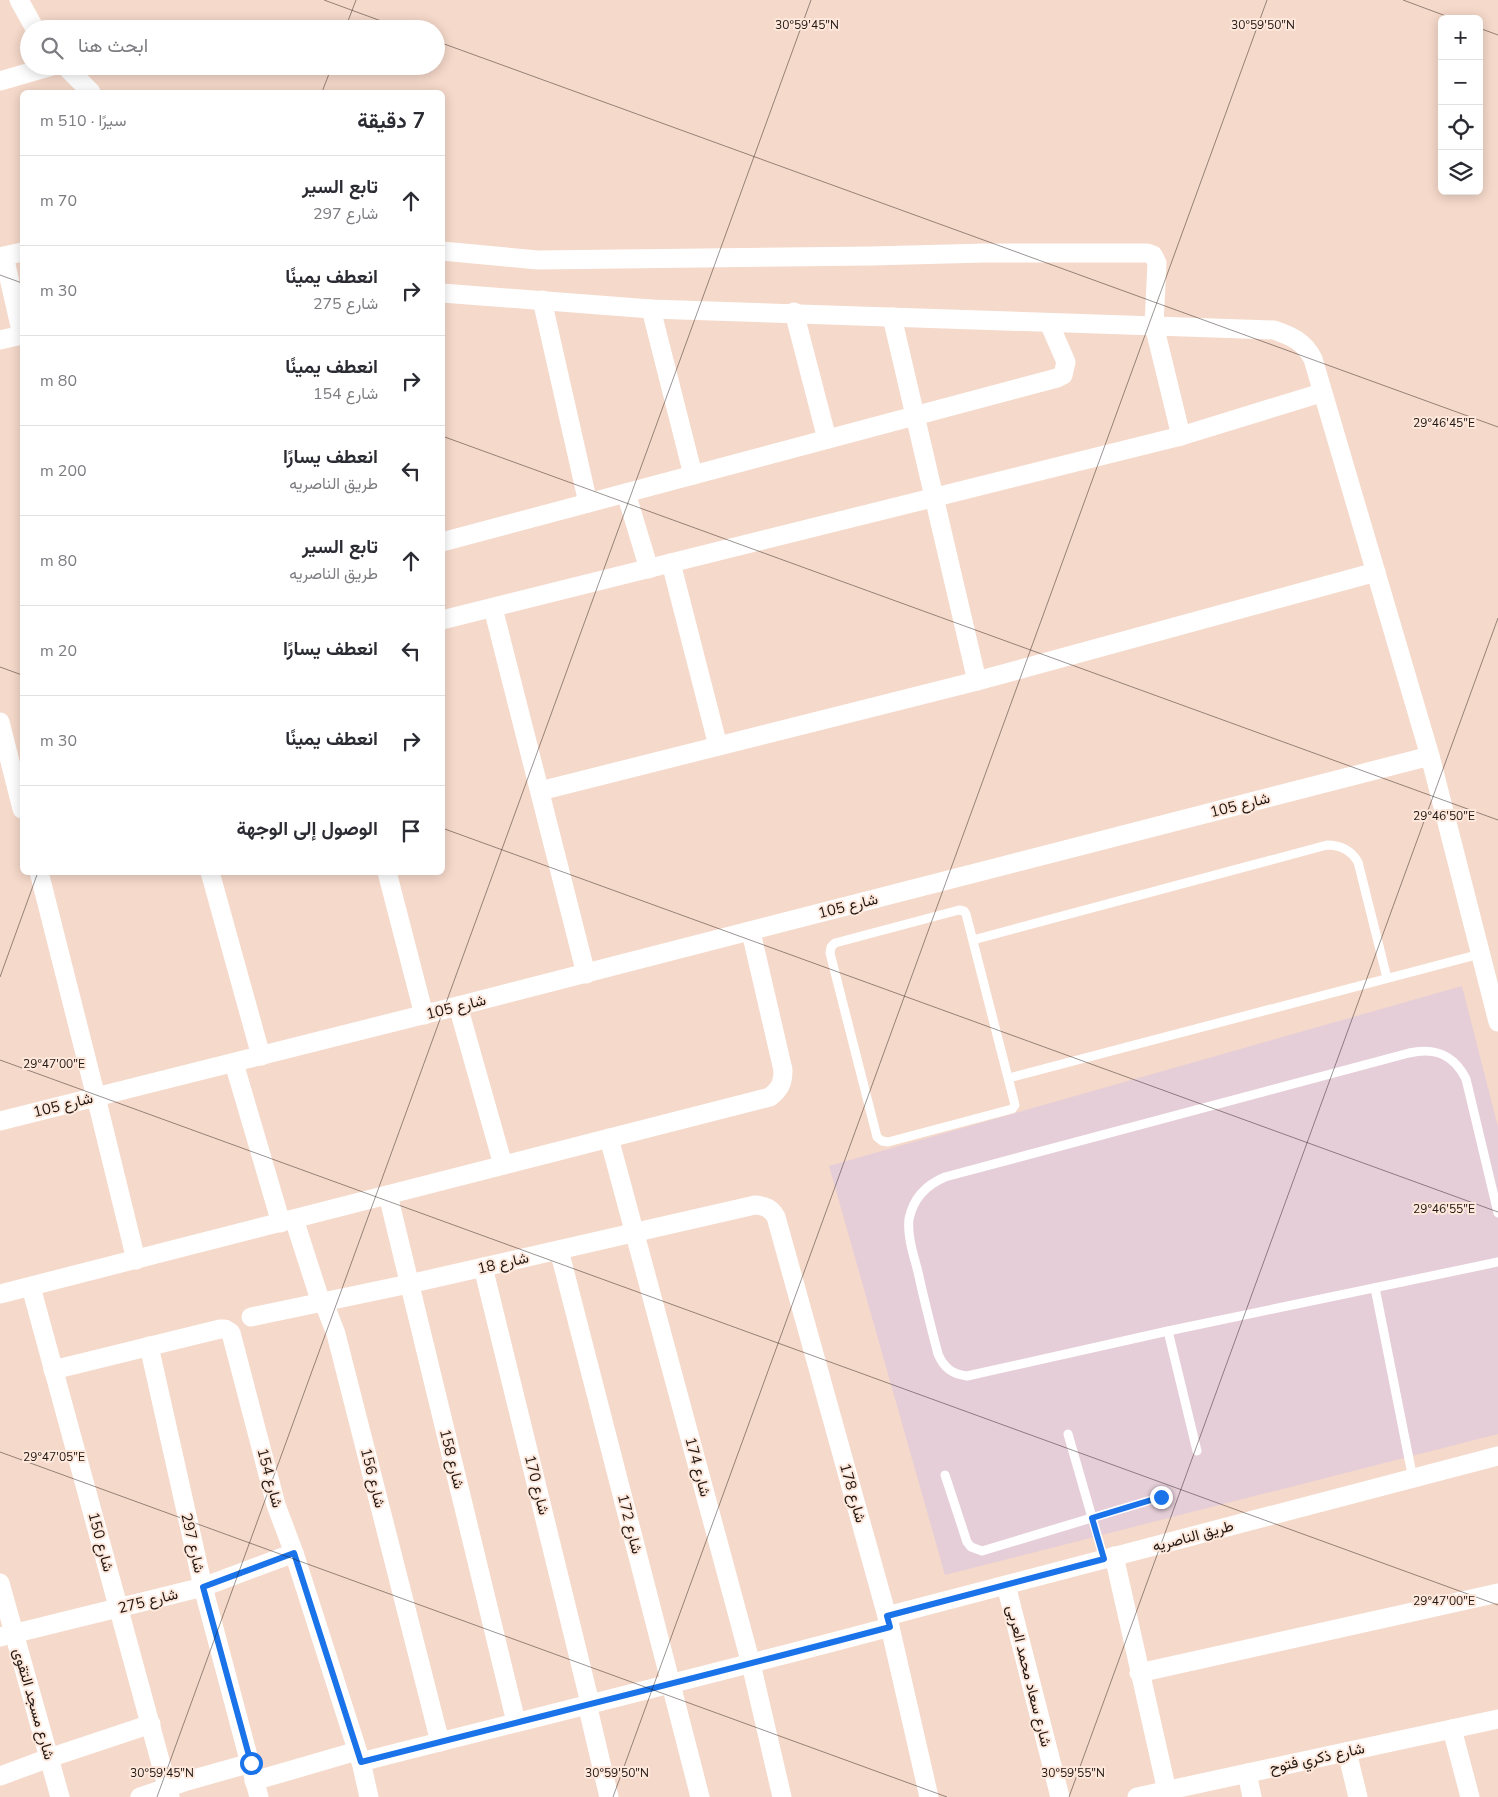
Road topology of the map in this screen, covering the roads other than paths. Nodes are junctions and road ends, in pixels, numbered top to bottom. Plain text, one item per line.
1 (19, 0) edge
2 (31, 20) edge
3 (21, 75) edge
4 (74, 75) edge
5 (0, 81) edge
6 (90, 90) edge
7 (445, 251) edge
8 (9, 255) edge
9 (445, 293) edge
10 (542, 300) junction
11 (652, 309) junction
12 (794, 312) junction
13 (892, 317) junction
14 (20, 323) edge
15 (1050, 323) junction
16 (1154, 325) junction
17 (20, 335) edge
18 (0, 340) edge
19 (1321, 393) junction
20 (914, 416) junction
21 (1181, 436) junction
22 (827, 440) junction
23 (693, 475) junction
24 (626, 493) junction
25 (933, 498) junction
26 (588, 503) junction
27 (445, 541) edge
28 (671, 563) junction
29 (649, 569) junction
30 (1376, 572) junction
31 (494, 608) junction
32 (445, 619) edge
33 (977, 680) junction
34 (0, 722) edge
35 (718, 746) junction
36 (1430, 756) junction
37 (540, 791) junction
38 (20, 801) edge
39 (40, 875) edge
40 (211, 875) edge
41 (388, 875) edge
42 (751, 932) junction
43 (973, 940) junction
44 (1480, 954) junction
45 (586, 974) junction
46 (1387, 978) junction
47 (458, 1006) junction
48 (424, 1015) junction
49 (1498, 1022) edge
50 (261, 1056) junction
51 (234, 1063) junction
52 (1009, 1078) junction
53 (96, 1097) junction
54 (0, 1121) edge
55 (609, 1138) junction
56 (503, 1166) junction
57 (388, 1195) junction
58 (755, 1206) joint
59 (1498, 1213) edge
60 (288, 1221) junction
61 (635, 1233) junction
62 (559, 1250) junction
63 (136, 1260) junction
64 (1498, 1262) edge
65 (483, 1268) junction
66 (409, 1284) junction
67 (31, 1287) junction
68 (1375, 1288) junction
69 (0, 1294) edge
70 (321, 1303) junction
71 (250, 1317) dead end
72 (1168, 1331) junction
73 (149, 1346) junction
74 (53, 1370) junction
75 (1068, 1434) dead end
76 (1197, 1451) dead end
77 (1498, 1456) edge
78 (946, 1475) dead end
79 (1412, 1479) junction
80 (1161, 1497) dead end
81 (1092, 1518) junction
82 (294, 1553) junction
83 (1109, 1558) junction
84 (0, 1583) edge
85 (1006, 1584) junction
86 (203, 1587) junction
87 (1498, 1593) edge
88 (119, 1608) junction
89 (889, 1621) junction
90 (7, 1636) edge
91 (751, 1664) junction
92 (1139, 1673) junction
93 (670, 1682) junction
94 (588, 1704) junction
95 (1498, 1719) edge
96 (516, 1722) junction
97 (151, 1724) junction
98 (1452, 1729) junction
99 (440, 1742) junction
100 (1347, 1752) junction
101 (359, 1756) junction
102 (49, 1758) junction
103 (1247, 1773) junction
104 (0, 1776) edge
105 (254, 1780) edge
106 (1167, 1791) junction
107 (169, 1793) edge
108 (60, 1797) edge
109 (140, 1797) edge
110 (369, 1797) edge
111 (609, 1797) edge
112 (700, 1797) edge
113 (782, 1797) edge
114 (928, 1797) edge
115 (1060, 1797) edge
116 (1137, 1797) edge
117 (1252, 1797) edge
118 (1358, 1797) edge
119 (1470, 1797) edge

1 - 2 street
3 - 5 street
4 - 6 street
7 - 16 street
8 - 14 street
9 - 10 street
10 - 11 street
10 - 26 street
11 - 12 street
11 - 23 street
12 - 13 street
12 - 22 street
13 - 15 street
13 - 20 street
15 - 16 street
15 - 20 street
16 - 19 street
16 - 21 street
17 - 18 street
19 - 21 street
19 - 30 street
20 - 22 street
20 - 25 street
21 - 25 street
22 - 23 street
23 - 24 street
24 - 26 street
24 - 29 street
25 - 28 street
25 - 33 street
26 - 27 street
28 - 29 street
28 - 35 street
29 - 31 street
30 - 33 street
30 - 36 street
31 - 32 street
31 - 37 street
33 - 35 street
34 - 38 street
35 - 37 street
36 - 42 street, شارع 105
36 - 44 street
37 - 45 street
39 - 53 street
40 - 50 street
41 - 48 street
42 - 45 street, شارع 105
42 - 55 street
43 - 46 lane
43 - 52 lane
43 - 52 lane
44 - 46 lane
44 - 49 street
45 - 47 street, شارع 105
46 - 52 lane
47 - 48 street, شارع 105
47 - 56 street
48 - 50 street, شارع 105
50 - 51 street, شارع 105
51 - 53 street, شارع 105
51 - 60 street, شارع 156
53 - 54 street, شارع 105
53 - 63 street
55 - 56 street
55 - 61 street, شارع 174
56 - 57 street
57 - 60 street
57 - 66 street, شارع 158
58 - 61 street, شارع 18
58 - 89 street, شارع 178
59 - 72 lane
60 - 63 street
60 - 70 street, شارع 156
61 - 62 street, شارع 18
61 - 91 street, شارع 174
62 - 65 street, شارع 18
62 - 93 street, شارع 172
63 - 67 street
64 - 68 lane
65 - 66 street, شارع 18
65 - 94 street, شارع 170
66 - 70 street, شارع 18
66 - 96 street, شارع 158
67 - 69 street
67 - 74 street, شارع 150
68 - 72 lane
68 - 79 lane
70 - 71 street, شارع 18
70 - 99 street, شارع 156
72 - 76 lane
73 - 74 street, شارع 154
73 - 82 street, شارع 154
73 - 86 street, شارع 297
74 - 88 street, شارع 150
75 - 81 lane
77 - 79 street, طريق الناصريه
78 - 81 lane
79 - 83 street, طريق الناصريه
80 - 81 lane
81 - 83 lane
82 - 86 street, شارع 275
82 - 101 street, شارع 154
83 - 85 street, طريق الناصريه
83 - 92 street
84 - 90 street, شارع مسجد التقوى
85 - 89 street, طريق الناصريه
85 - 115 street, شارع سعاد محمد العربى
86 - 88 street, شارع 275
86 - 105 street, شارع 297
87 - 92 street
88 - 90 street, شارع 275
88 - 97 street, شارع 150
89 - 91 street, طريق الناصريه
89 - 114 street, شارع 178
90 - 102 street, شارع مسجد التقوى
91 - 93 street, طريق الناصريه
91 - 113 street, شارع 174
92 - 106 street
93 - 94 street, طريق الناصريه
93 - 112 street, شارع 172
94 - 96 street, طريق الناصريه
94 - 111 street, شارع 170
95 - 98 street, شارع ذكري فتوح
96 - 99 street, طريق الناصريه
97 - 102 street
97 - 107 street, شارع 150
98 - 100 street, شارع ذكري فتوح
98 - 119 street
99 - 101 street, طريق الناصريه
100 - 103 street, شارع ذكري فتوح
100 - 118 street
101 - 105 street, طريق الناصريه
101 - 110 street, شارع 154
102 - 104 street
102 - 108 street, شارع مسجد التقوى
103 - 106 street, شارع ذكري فتوح
103 - 117 street
105 - 107 street, طريق الناصريه
106 - 116 street, شارع ذكري فتوح
107 - 109 street, طريق الناصريه

